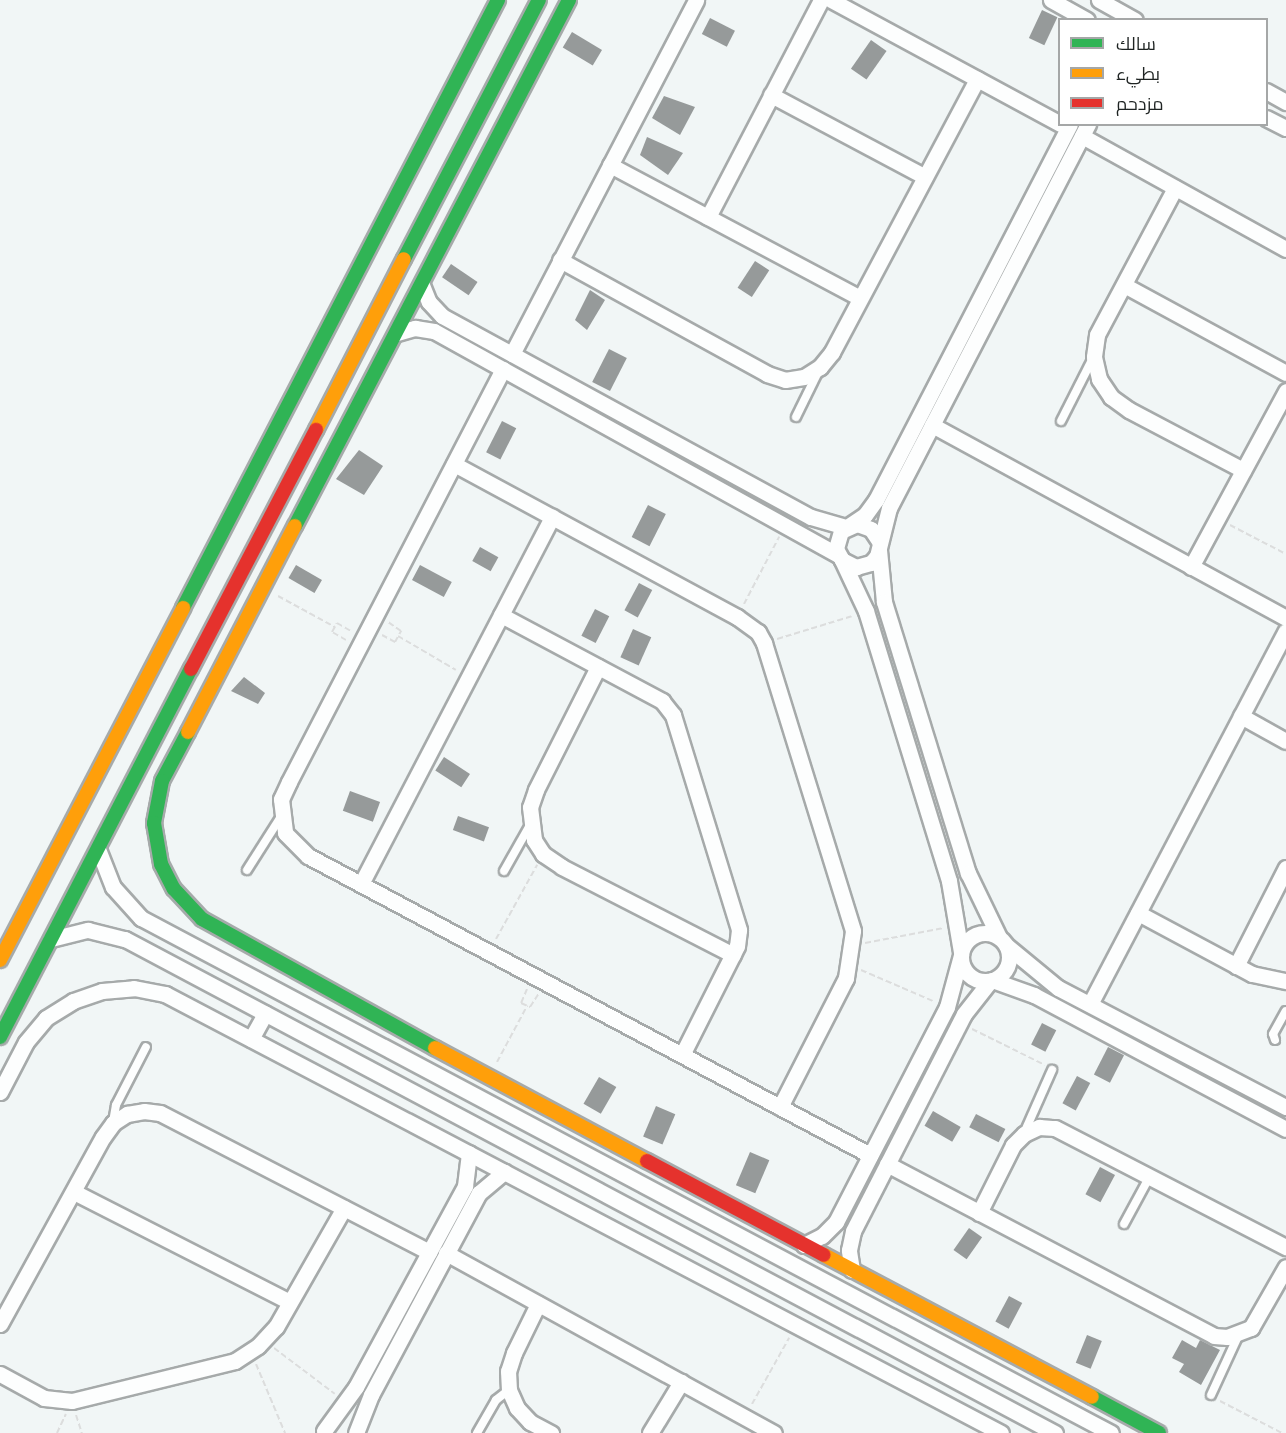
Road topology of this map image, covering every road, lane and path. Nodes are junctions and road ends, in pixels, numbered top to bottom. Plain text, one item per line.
1 (498, 0) edge
2 (539, 0) edge
3 (569, 0) edge
4 (696, 0) edge
5 (821, 0) edge
6 (831, 0) edge
7 (1051, 0) edge
8 (1099, 0) edge
9 (1083, 18) edge
10 (1130, 18) edge
11 (977, 80) junction
12 (1268, 92) edge
13 (771, 95) junction
14 (1286, 102) edge
15 (1268, 119) edge
16 (1058, 121) edge
17 (1064, 126) edge
18 (1286, 129) edge
19 (1085, 130) edge
20 (610, 165) junction
21 (925, 177) junction
22 (1175, 188) junction
23 (415, 198) junction
24 (708, 217) junction
25 (1286, 249) edge
26 (560, 260) junction
27 (422, 285) junction
28 (1124, 285) junction
29 (860, 298) junction
30 (397, 333) junction
31 (512, 354) junction
32 (1094, 357) junction
33 (820, 367) junction
34 (503, 369) junction
35 (1286, 373) edge
36 (1286, 391) edge
37 (796, 417) dead end
38 (1061, 421) dead end
39 (932, 425) junction
40 (454, 464) junction
41 (1243, 470) junction
42 (552, 516) junction
43 (1217, 518) junction
44 (786, 523) junction
45 (848, 526) junction
46 (879, 545) junction
47 (1286, 554) edge
48 (840, 558) junction
49 (1191, 567) junction
50 (265, 589) junction
51 (866, 611) junction
52 (501, 615) junction
53 (737, 617) junction
54 (1286, 618) edge
55 (335, 627) junction
56 (1286, 631) edge
57 (367, 632) junction
58 (398, 636) junction
59 (764, 644) junction
60 (598, 667) junction
61 (468, 678) junction
62 (1241, 716) junction
63 (1286, 741) edge
64 (280, 818) junction
65 (530, 825) junction
66 (98, 849) junction
67 (543, 854) junction
68 (1286, 868) edge
69 (247, 870) dead end
70 (504, 871) dead end
71 (361, 884) junction
72 (1138, 913) junction
73 (958, 925) junction
74 (51, 939) junction
75 (1003, 942) junction
76 (853, 946) junction
77 (489, 952) junction
78 (961, 954) junction
79 (733, 955) junction
80 (0, 960) edge
81 (850, 965) junction
82 (1236, 966) junction
83 (539, 979) junction
84 (991, 980) junction
85 (1286, 981) edge
86 (1090, 1004) junction
87 (527, 1006) junction
88 (947, 1007) junction
89 (1286, 1011) edge
90 (265, 1014) junction
91 (960, 1023) junction
92 (0, 1037) edge
93 (251, 1039) junction
94 (1275, 1041) dead end
95 (146, 1047) dead end
96 (682, 1055) junction
97 (1052, 1070) joint
98 (489, 1078) junction
99 (0, 1092) edge
100 (475, 1096) junction
101 (780, 1107) junction
102 (1286, 1107) edge
103 (463, 1119) junction
104 (567, 1119) junction
105 (113, 1123) junction
106 (1286, 1129) edge
107 (1024, 1134) junction
108 (560, 1141) junction
109 (469, 1153) junction
110 (870, 1155) junction
111 (887, 1164) junction
112 (504, 1172) junction
113 (1150, 1176) junction
114 (74, 1192) junction
115 (344, 1208) junction
116 (979, 1213) junction
117 (1124, 1224) dead end
118 (804, 1245) junction
119 (1286, 1247) edge
120 (429, 1252) junction
121 (446, 1253) junction
122 (1286, 1267) edge
123 (852, 1270) junction
124 (290, 1302) junction
125 (538, 1304) junction
126 (0, 1324) edge
127 (796, 1326) junction
128 (1239, 1334) junction
129 (264, 1341) junction
130 (992, 1345) junction
131 (250, 1352) junction
132 (984, 1366) junction
133 (0, 1374) edge
134 (681, 1382) junction
135 (509, 1390) junction
136 (1211, 1395) joint
137 (72, 1401) junction
138 (346, 1403) junction
139 (745, 1417) junction
140 (323, 1432) edge
141 (57, 1433) edge
142 (82, 1433) edge
143 (285, 1433) edge
144 (347, 1433) edge
145 (356, 1433) edge
146 (477, 1433) edge
147 (551, 1433) edge
148 (650, 1433) edge
149 (774, 1433) edge
150 (1001, 1433) edge
151 (1055, 1433) edge
152 (1111, 1433) edge
153 (1159, 1433) edge
154 (1282, 1433) edge

1 - 23 street
2 - 23 street
3 - 27 street
4 - 20 street
5 - 13 street
6 - 11 street
7 - 9 street
8 - 10 street
11 - 16 street
11 - 21 street
12 - 14 street
13 - 21 street
13 - 24 street
15 - 18 street
17 - 45 street
19 - 22 street
19 - 39 street
20 - 24 street
20 - 26 street
21 - 29 street
22 - 25 street
22 - 28 street
23 - 66 street
23 - 80 street
24 - 29 street
26 - 31 street
26 - 33 street
27 - 30 street
27 - 31 street
28 - 32 street
28 - 35 street
29 - 33 street
30 - 34 street
30 - 50 street
31 - 45 street
32 - 38 lane
32 - 41 street
33 - 37 lane
34 - 40 street
34 - 44 street
36 - 41 street
39 - 46 street
39 - 49 street
40 - 42 street
40 - 57 street
41 - 43 street
42 - 52 street
42 - 53 street
43 - 47 path
43 - 49 street
44 - 48 street
44 - 53 path
45 - 46 street
45 - 48 street
46 - 48 street
46 - 75 street
48 - 51 street
49 - 54 street
50 - 55 path
50 - 98 street
51 - 59 path
51 - 73 street
52 - 60 street
52 - 61 street
53 - 59 street
55 - 57 path
55 - 57 path
56 - 62 street
57 - 58 path
57 - 58 path
57 - 64 street
58 - 61 path
59 - 76 street
60 - 65 street
60 - 79 street
61 - 71 street
62 - 63 street
62 - 72 street
64 - 69 lane
64 - 71 street
65 - 67 street
65 - 70 lane
66 - 74 street
66 - 100 street
67 - 77 path
67 - 79 street
68 - 82 street
71 - 77 street
72 - 82 street
72 - 86 street
73 - 76 path
73 - 78 street
74 - 90 street
74 - 92 street
75 - 78 street
75 - 84 street
75 - 86 street
76 - 81 street
77 - 83 street
78 - 84 street
78 - 88 street
79 - 96 street
81 - 88 path
81 - 101 street
82 - 85 street
83 - 87 path
83 - 87 path
83 - 96 street
84 - 91 street
84 - 106 street
86 - 102 street
87 - 98 path
88 - 110 street
89 - 94 lane
90 - 93 street
90 - 103 street
91 - 97 path
91 - 111 street
93 - 99 street
93 - 109 street
95 - 105 lane
96 - 101 street
97 - 107 lane
98 - 104 street
100 - 103 street
100 - 108 street
101 - 110 street
103 - 151 street
104 - 108 street
104 - 118 street
105 - 114 street
105 - 115 street
107 - 113 street
107 - 116 street
108 - 132 street
109 - 112 street
109 - 120 street
110 - 118 street
111 - 116 street
111 - 123 street
112 - 121 street
112 - 127 street
113 - 117 lane
113 - 119 street
114 - 124 street
114 - 126 street
115 - 120 street
115 - 124 street
116 - 128 street
118 - 123 street
120 - 138 street
121 - 125 street
121 - 145 street
122 - 128 street
123 - 130 street
124 - 129 street
125 - 134 street
125 - 135 street
127 - 139 path
127 - 150 street
128 - 136 lane
129 - 131 street
129 - 138 path
130 - 132 street
130 - 153 street
131 - 137 street
131 - 143 path
132 - 152 street
133 - 137 street
134 - 139 street
134 - 148 street
135 - 146 lane
135 - 147 street
136 - 154 path
137 - 141 path
137 - 142 path
138 - 140 street
139 - 149 street
140 - 144 street

